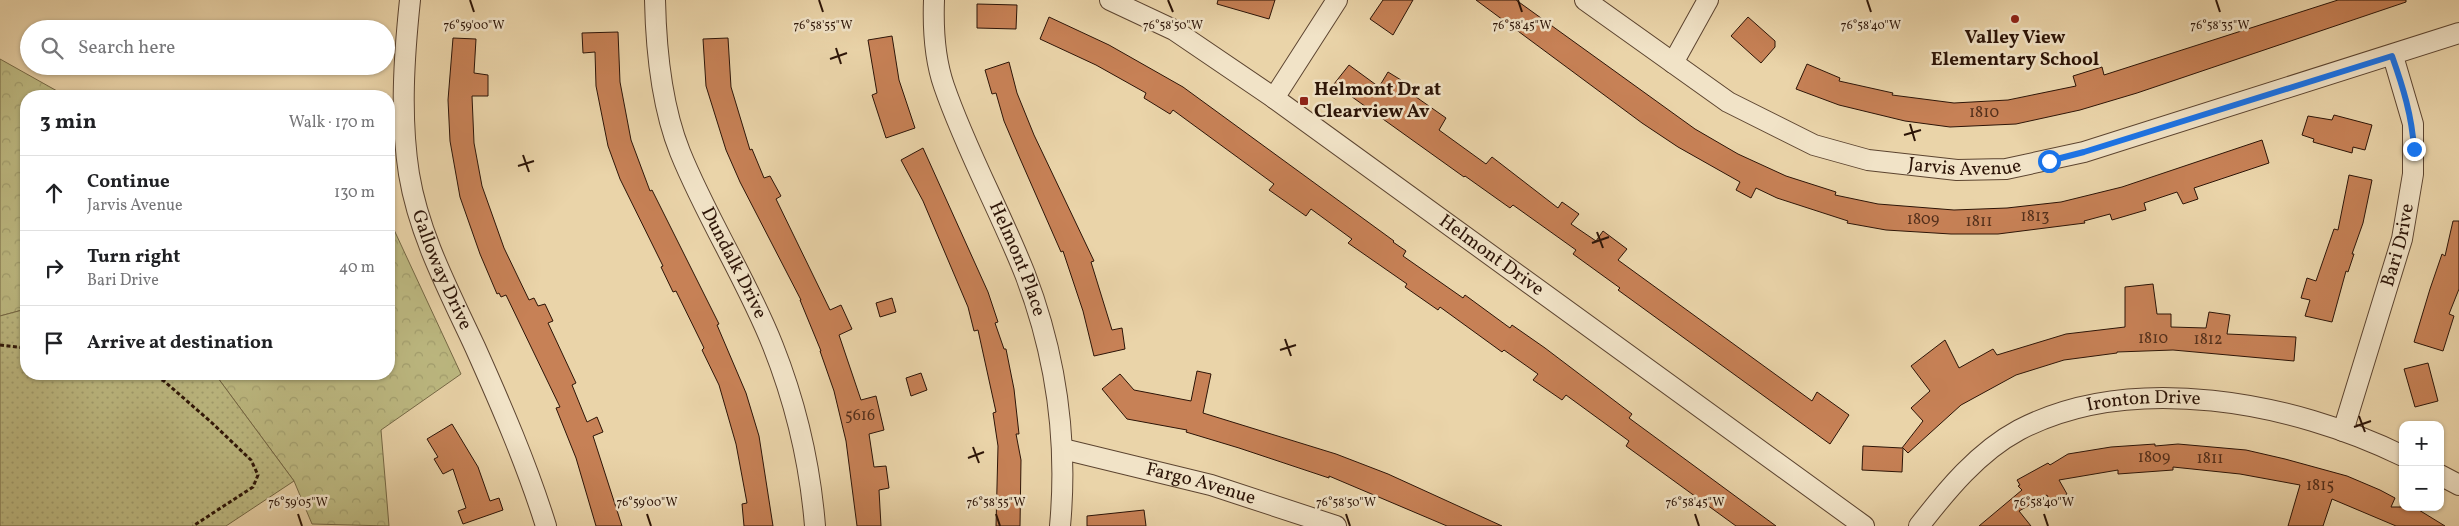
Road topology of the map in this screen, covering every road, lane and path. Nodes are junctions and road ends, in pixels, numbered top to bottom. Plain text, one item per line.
1 (410, 0) edge
2 (655, 0) edge
3 (934, 0) edge
4 (1110, 0) edge
5 (1337, 0) edge
6 (1585, 0) edge
7 (1708, 0) edge
8 (2459, 33) edge
9 (2392, 56) junction
10 (1673, 62) junction
11 (1274, 98) junction
12 (0, 345) edge
13 (20, 347) edge
14 (162, 380) edge
15 (2343, 430) junction
16 (1063, 449) junction
17 (2399, 454) edge
18 (2444, 477) edge
19 (2459, 485) edge
20 (193, 526) edge
21 (546, 526) edge
22 (815, 526) edge
23 (1060, 526) edge
24 (1336, 526) edge
25 (1864, 526) edge
26 (1919, 526) edge

1 - 21 street, Galloway Drive
2 - 22 street, Dundalk Drive
3 - 16 street, Helmont Place
4 - 11 street, Helmont Drive
5 - 11 street
6 - 10 street, Jarvis Avenue
7 - 10 street
8 - 9 street, Jarvis Avenue
9 - 10 street, Jarvis Avenue
9 - 15 street, Bari Drive
11 - 25 street, Helmont Drive
12 - 13 path
14 - 20 path
15 - 17 street, Ironton Drive
15 - 26 street, Ironton Drive
16 - 23 street, Helmont Place
16 - 24 street, Fargo Avenue
18 - 19 street

